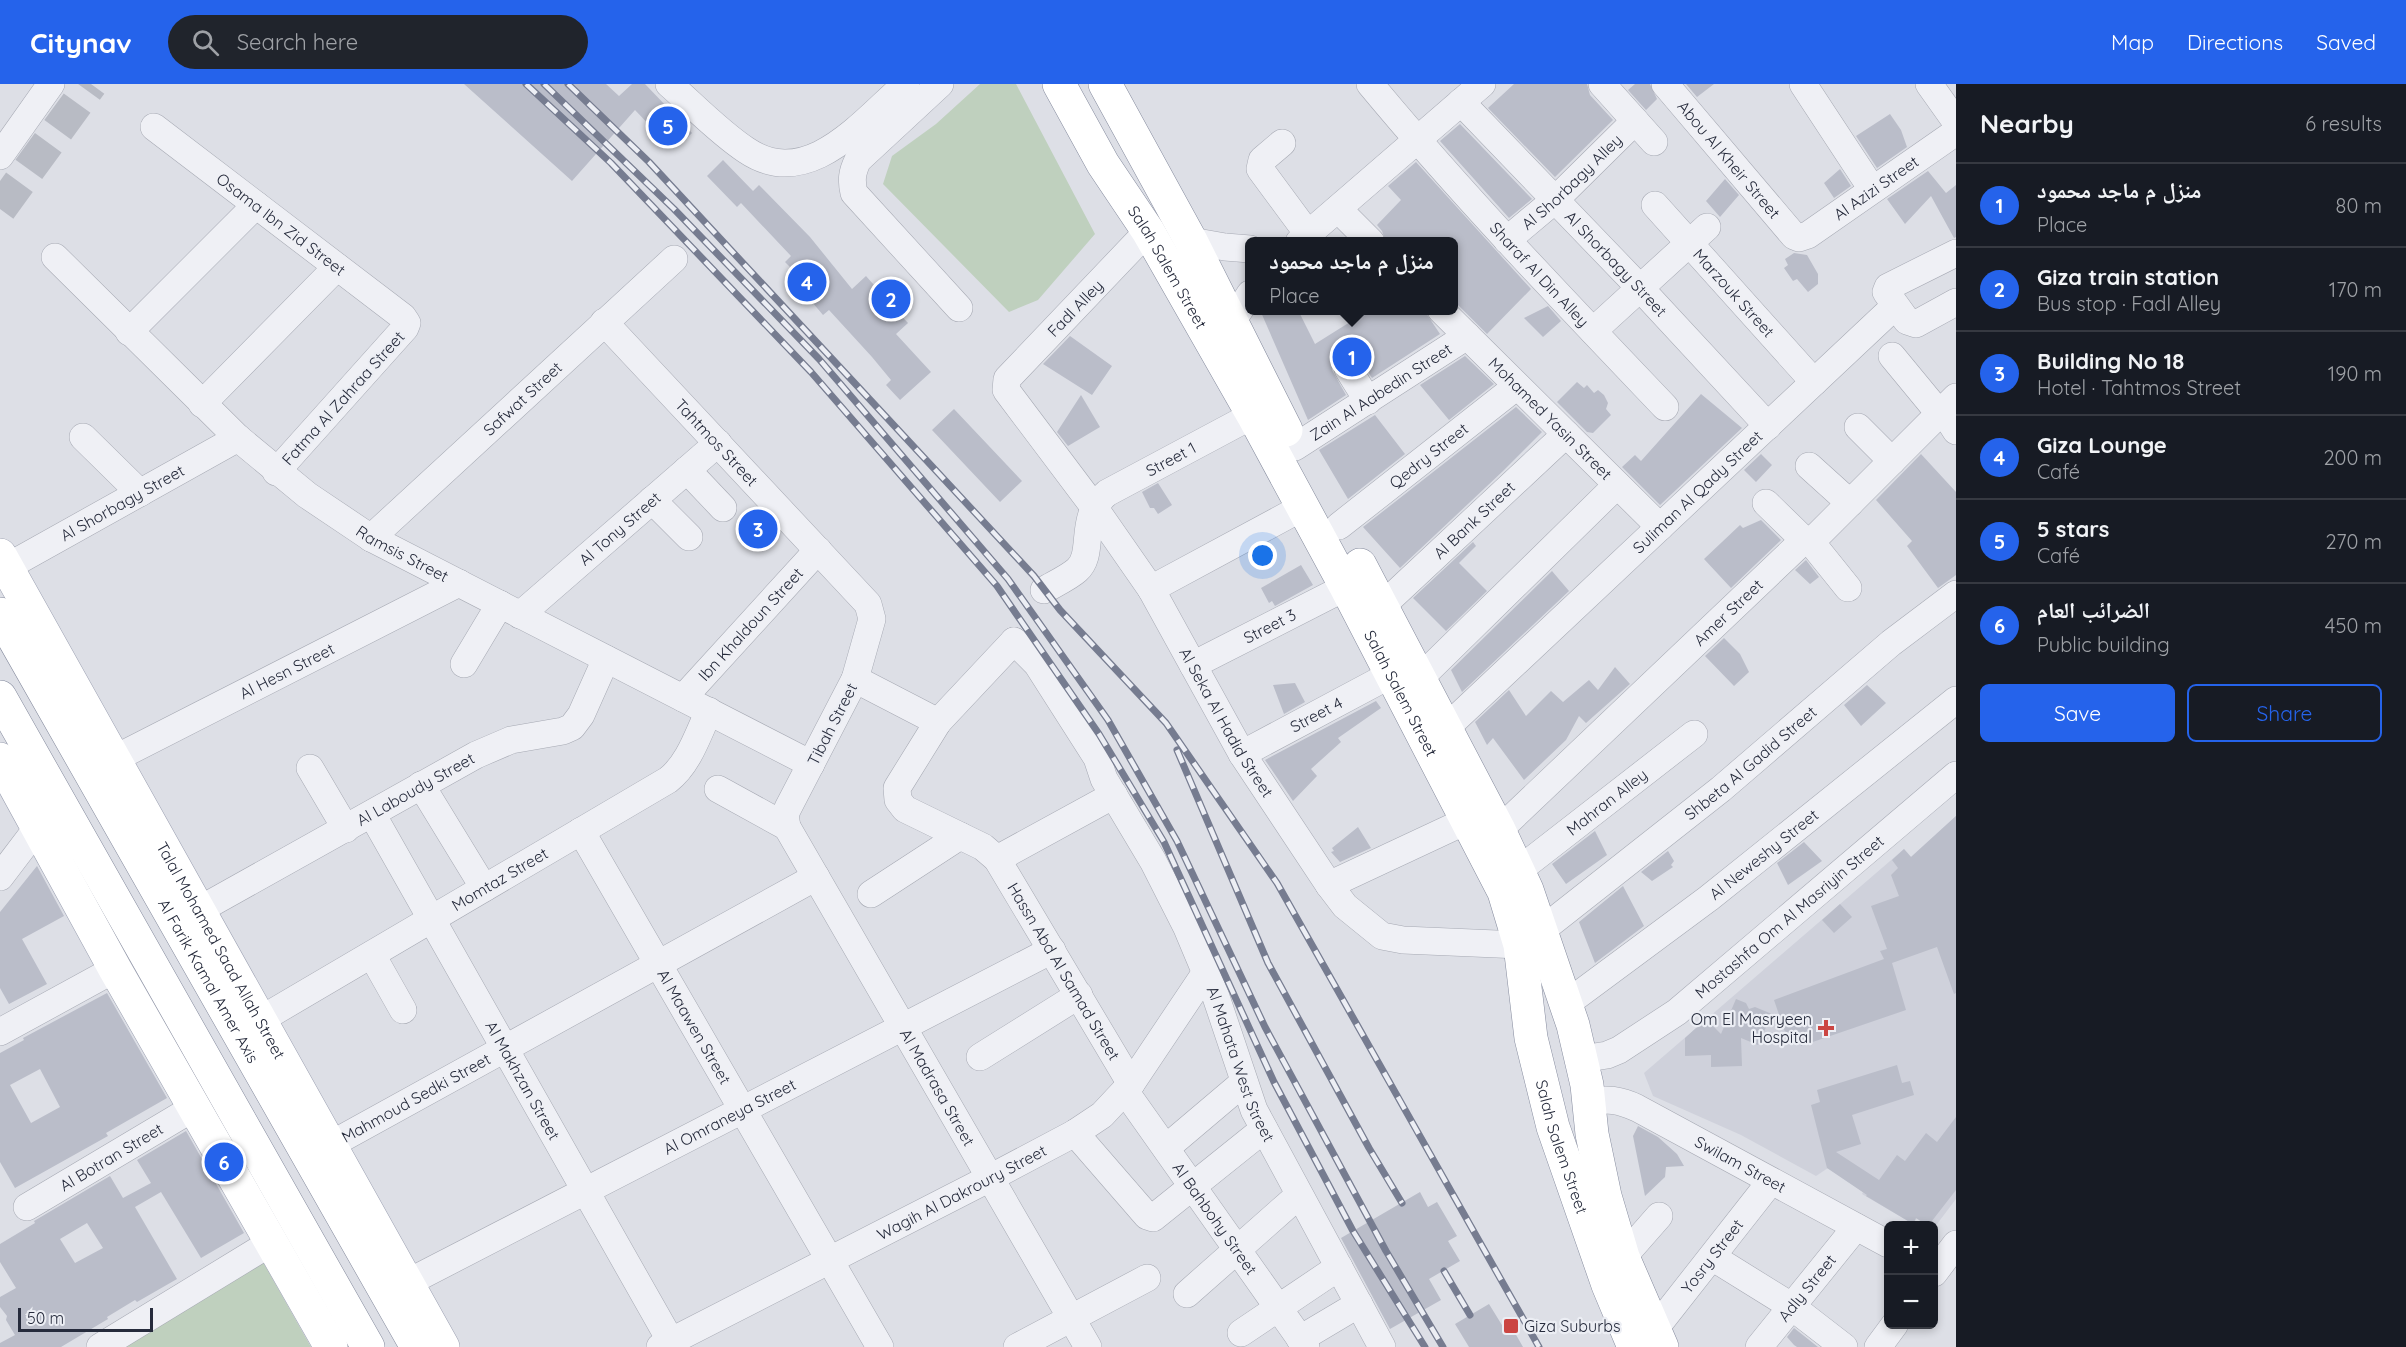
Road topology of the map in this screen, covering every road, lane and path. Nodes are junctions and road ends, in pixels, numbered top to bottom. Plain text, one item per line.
1 (51, 84) edge
2 (669, 84) edge
3 (906, 84) edge
4 (940, 84) edge
5 (1059, 84) edge
6 (1086, 84) edge
7 (1105, 84) edge
8 (1370, 84) edge
9 (1482, 84) edge
10 (1602, 84) edge
11 (1665, 84) edge
12 (1803, 84) edge
13 (1461, 102) junction
14 (1635, 121) junction
15 (154, 127) dead end
16 (1130, 131) junction
17 (1956, 132) edge
18 (1417, 140) junction
19 (1282, 142) dead end
20 (1654, 142) dead end
21 (1, 152) edge
22 (1872, 189) junction
23 (1556, 199) junction
24 (1655, 205) dead end
25 (256, 206) junction
26 (1338, 209) junction
27 (1148, 231) junction
28 (1699, 235) junction
29 (1794, 236) joint
30 (1302, 237) edge
31 (1304, 237) edge
32 (1366, 237) edge
33 (1507, 240) junction
34 (1191, 241) junction
35 (1245, 249) edge
36 (1956, 252) edge
37 (55, 257) dead end
38 (674, 259) dead end
39 (337, 267) junction
40 (1640, 288) junction
41 (1245, 302) edge
42 (1956, 302) edge
43 (1895, 306) junction
44 (959, 308) dead end
45 (1446, 315) edge
46 (604, 322) junction
47 (407, 323) joint
48 (1231, 323) junction
49 (1593, 331) junction
50 (129, 332) junction
51 (1467, 336) junction
52 (1892, 356) dead end
53 (1348, 369) dead end
54 (1814, 382) junction
55 (1517, 386) junction
56 (1005, 387) joint
57 (1368, 401) junction
58 (202, 404) junction
59 (1665, 407) dead end
60 (1948, 413) edge
61 (1253, 415) junction
62 (1768, 426) junction
63 (1858, 427) dead end
64 (1566, 434) junction
65 (83, 437) dead end
66 (238, 438) junction
67 (718, 443) junction
68 (1295, 447) junction
69 (1892, 461) junction
70 (1809, 466) dead end
71 (687, 470) junction
72 (276, 471) junction
73 (1617, 485) junction
74 (140, 493) junction
75 (652, 500) junction
76 (1766, 503) dead end
77 (1850, 503) junction
78 (1094, 507) junction
79 (1303, 507) junction
80 (723, 508) dead end
81 (1339, 526) junction
82 (1660, 527) junction
83 (689, 537) dead end
84 (371, 538) junction
85 (1808, 541) junction
86 (818, 550) junction
87 (4, 561) edge
88 (459, 583) junction
89 (1346, 587) junction
90 (1848, 588) dead end
91 (1151, 589) junction
92 (1044, 590) dead end
93 (1956, 594) edge
94 (1382, 606) junction
95 (510, 610) junction
96 (0, 614) edge
97 (872, 619) joint
98 (606, 659) junction
99 (464, 664) dead end
100 (1193, 665) junction
101 (1405, 677) junction
102 (855, 679) junction
103 (0, 697) edge
104 (683, 698) junction
105 (1956, 700) edge
106 (709, 711) junction
107 (938, 722) junction
108 (1446, 728) junction
109 (1694, 734) dead end
110 (1242, 753) junction
111 (0, 759) edge
112 (114, 759) junction
113 (811, 764) junction
114 (310, 768) dead end
115 (1956, 775) edge
116 (422, 785) junction
117 (1109, 787) junction
118 (718, 789) dead end
119 (372, 814) junction
120 (1468, 820) junction
121 (38, 827) junction
122 (787, 827) junction
123 (346, 829) junction
124 (1499, 830) junction
125 (581, 831) junction
126 (960, 836) junction
127 (997, 859) junction
128 (1519, 870) junction
129 (0, 877) edge
130 (816, 877) junction
131 (1329, 885) junction
132 (484, 888) junction
133 (871, 894) dead end
134 (199, 910) junction
135 (432, 919) junction
136 (1531, 938) junction
137 (1052, 950) junction
138 (372, 955) junction
139 (658, 964) junction
140 (115, 969) junction
141 (1206, 972) junction
142 (1079, 995) junction
143 (1566, 1004) junction
144 (403, 1010) dead end
145 (260, 1020) junction
146 (903, 1027) junction
147 (0, 1032) edge
148 (1531, 1038) junction
149 (505, 1048) junction
150 (980, 1057) dead end
151 (1582, 1059) junction
152 (1244, 1082) junction
153 (1128, 1087) junction
154 (1588, 1102) junction
155 (195, 1107) junction
156 (742, 1110) junction
157 (1553, 1127) junction
158 (1264, 1129) junction
159 (1075, 1133) junction
160 (330, 1145) junction
161 (1166, 1148) junction
162 (990, 1178) junction
163 (1771, 1181) junction
164 (1194, 1186) junction
165 (585, 1191) junction
166 (1299, 1195) junction
167 (27, 1207) dead end
168 (1659, 1216) dead end
169 (1856, 1227) junction
170 (272, 1242) junction
171 (1884, 1242) edge
172 (1956, 1244) edge
173 (1238, 1249) junction
174 (1623, 1257) junction
175 (1712, 1257) junction
176 (830, 1260) junction
177 (1338, 1267) junction
178 (1940, 1273) edge
179 (1147, 1278) dead end
180 (407, 1283) junction
181 (1187, 1293) dead end
182 (1359, 1304) junction
183 (1791, 1306) junction
184 (1278, 1308) junction
185 (1071, 1318) junction
186 (1891, 1329) edge
187 (1241, 1333) dead end
188 (1650, 1341) edge
189 (1303, 1343) edge
190 (668, 1345) edge
191 (100, 1347) edge
192 (331, 1347) edge
193 (368, 1347) edge
194 (417, 1347) edge
195 (443, 1347) edge
196 (880, 1347) edge
197 (1017, 1347) edge
198 (1088, 1347) edge
199 (1382, 1347) edge
200 (1760, 1347) edge
201 (1844, 1347) edge
202 (1878, 1347) edge

1 - 21 street
2 - 3 street
4 - 44 street
5 - 27 main road, Salah Salem Street
6 - 16 main road
7 - 16 main road, Salah Salem Street
8 - 18 street
9 - 13 street
10 - 14 street
11 - 29 street, Abou Al Kheir Street
12 - 22 street
13 - 18 street
13 - 23 street, Al Shorbagy Street
14 - 20 street
14 - 23 street, Al Shorbagy Alley
15 - 25 street, Osama Ibn Zid Street
16 - 34 main road, Salah Salem Street
17 - 22 street, Al Azizi Street
18 - 26 street
18 - 33 street, Sharaf Al Din Alley
19 - 30 street
22 - 29 street, Al Azizi Street
23 - 33 street, Al Shorbagy Alley
23 - 40 street, Al Shorbagy Street
24 - 28 street, Marzouk Street
25 - 39 street, Osama Ibn Zid Street
25 - 50 street
26 - 31 street
26 - 32 street
27 - 56 street, Fadl Alley
27 - 61 main road, Salah Salem Street
28 - 40 street
28 - 54 street, Marzouk Street
33 - 49 street, Sharaf Al Din Alley
34 - 35 street
34 - 48 main road, Salah Salem Street
36 - 43 street
37 - 50 street, Ramsis Street
38 - 46 street, Safwat Street
39 - 47 street, Osama Ibn Zid Street
39 - 58 street
40 - 49 street
40 - 62 street, Al Shorbagy Street
41 - 48 street
42 - 43 street
43 - 54 street, Suliman Al Qady Street
45 - 51 street, Mohamed Yasin Street
46 - 67 street, Tahtmos Street
46 - 84 street, Safwat Street
47 - 72 street, Fatma Al Zahraa Street
48 - 68 main road, Salah Salem Street
49 - 59 street, Sharaf Al Din Alley
50 - 58 street, Ramsis Street
51 - 55 street, Mohamed Yasin Street
51 - 57 street, Zain Al Aabedin Street
52 - 60 street
53 - 57 street
54 - 62 street, Suliman Al Qady Street
55 - 64 street, Mohamed Yasin Street
55 - 81 street, Qedry Street
56 - 78 street, Al Seka Al Hadid Street
57 - 68 street, Zain Al Aabedin Street
58 - 66 street, Ramsis Street
60 - 69 street, Amer Street
61 - 78 street, Street 1
61 - 79 main road, Salah Salem Street
62 - 82 street, Suliman Al Qady Street
63 - 69 street
64 - 73 street, Mohamed Yasin Street
64 - 94 street, Al Bank Street
65 - 74 street
66 - 72 street, Ramsis Street
66 - 74 street, Al Shorbagy Street
67 - 71 street, Al Tony Street
67 - 86 street, Tahtmos Street
68 - 81 main road, Salah Salem Street
69 - 77 street, Amer Street
70 - 77 street
71 - 75 street, Al Tony Street
71 - 80 street
72 - 84 street, Ramsis Street
73 - 82 street, Mohamed Yasin Street
73 - 101 street, Street 4
74 - 87 street, Al Shorbagy Street
75 - 83 street
75 - 95 street, Al Tony Street
76 - 85 street
77 - 85 street, Amer Street
78 - 91 street, Al Seka Al Hadid Street
78 - 92 street
79 - 89 main road, Salah Salem Street
79 - 91 street
81 - 94 main road, Salah Salem Street
82 - 108 street, Suliman Al Qady Street
84 - 88 street, Ramsis Street
85 - 90 street
85 - 124 street, Amer Street
86 - 97 street, Tahtmos Street
86 - 104 street, Ibn Khaldoun Street
87 - 112 main road, Talal Mohamed Saad Allah Street
88 - 95 street, Ramsis Street
88 - 112 street, Al Hesn Street
89 - 100 street, Street 3
89 - 101 main road, Salah Salem Street
91 - 100 street, Al Seka Al Hadid Street
93 - 136 street, Shbeta Al Gadid Street
94 - 101 main road, Salah Salem Street
95 - 98 street, Ramsis Street
95 - 99 street, Al Tony Street
96 - 194 main road, Al Farik Kamal Amer Axis
97 - 102 street, Tibah Street
98 - 104 street, Ramsis Street
98 - 116 street, Al Laboudy Street
100 - 110 street, Al Seka Al Hadid Street
101 - 108 main road, Salah Salem Street
101 - 110 street, Street 4
101 - 120 main road, Salah Salem Street
102 - 107 street
102 - 113 street, Tibah Street
103 - 193 main road
104 - 106 street, Ramsis Street
105 - 143 street, Al Neweshy Street
106 - 113 street, Ramsis Street
106 - 125 street, Momtaz Street
107 - 117 street, Al Mahata West Street
107 - 126 street
108 - 124 main road, Salah Salem Street
109 - 128 street, Mahran Alley
110 - 131 street, Al Seka Al Hadid Street
111 - 121 main road
112 - 134 main road, Talal Mohamed Saad Allah Street
113 - 122 street, Tibah Street
114 - 123 street
115 - 151 street, Mostashfa Om Al Masriyin Street
116 - 119 street, Al Laboudy Street
116 - 132 street
117 - 127 street
117 - 141 street, Al Mahata West Street
118 - 122 street
119 - 123 street, Al Laboudy Street
119 - 135 street, Al Makhzan Street
120 - 131 street
120 - 136 main road, Salah Salem Street
121 - 129 street
121 - 140 main road
122 - 130 street, Al Madrasa Street
123 - 134 street, Al Laboudy Street
124 - 128 main road, Salah Salem Street
125 - 132 street, Momtaz Street
125 - 139 street, Al Maawen Street
126 - 127 street
126 - 133 street
127 - 137 street, Hassn Abd Al Samad Street
128 - 136 main road, Salah Salem Street
130 - 139 street, Mahmoud Sedki Street
130 - 146 street, Al Madrasa Street
131 - 136 street, Al Seka Al Hadid Street
132 - 135 street, Momtaz Street
134 - 145 main road, Talal Mohamed Saad Allah Street
135 - 138 street, Momtaz Street
135 - 149 street, Al Makhzan Street
136 - 143 main road, Salah Salem Street
136 - 148 main road, Salah Salem Street
137 - 142 street, Hassn Abd Al Samad Street
137 - 146 street, Al Omraneya Street
138 - 144 street
138 - 145 street, Momtaz Street
139 - 149 street, Mahmoud Sedki Street
139 - 156 street, Al Maawen Street
140 - 147 street
140 - 155 main road
141 - 152 street, Al Mahata West Street
141 - 153 street, Wagih Al Dakroury Street
142 - 150 street
142 - 153 street, Hassn Abd Al Samad Street
143 - 151 main road, Salah Salem Street
145 - 160 main road, Talal Mohamed Saad Allah Street
146 - 156 street, Al Omraneya Street
146 - 162 street, Al Madrasa Street
148 - 151 main road
148 - 157 main road, Salah Salem Street
149 - 160 street, Mahmoud Sedki Street
149 - 165 street, Al Makhzan Street
151 - 154 main road, Salah Salem Street
152 - 158 street, Al Mahata West Street
152 - 161 street
153 - 159 street, Wagih Al Dakroury Street
153 - 161 street, Al Bahbohy Street
154 - 157 main road
154 - 163 street, Swilam Street
154 - 174 main road, Salah Salem Street
155 - 167 street, Al Botran Street
155 - 170 main road
156 - 165 street, Al Omraneya Street
156 - 176 street, Al Maawen Street
157 - 188 main road, Salah Salem Street
158 - 164 street
158 - 166 street, Al Mahata West Street
159 - 162 street, Wagih Al Dakroury Street
159 - 164 street
160 - 180 main road, Talal Mohamed Saad Allah Street
161 - 164 street, Al Bahbohy Street
162 - 176 street, Wagih Al Dakroury Street
162 - 185 street, Al Madrasa Street
163 - 169 street, Swilam Street
163 - 175 street, Yosry Street
164 - 173 street, Al Bahbohy Street
165 - 180 street, Al Omraneya Street
165 - 190 street, Al Makhzan Street
166 - 173 street
166 - 177 street, Al Mahata West Street
168 - 174 street
169 - 171 street, Swilam Street
169 - 183 street, Adly Street
170 - 191 street
170 - 192 main road
172 - 178 street
173 - 181 street
173 - 184 street, Al Bahbohy Street
174 - 188 main road, Salah Salem Street
175 - 183 street
175 - 188 street, Yosry Street
176 - 190 street, Wagih Al Dakroury Street
176 - 196 street, Al Maawen Street
177 - 182 street, Al Mahata West Street
177 - 184 street
179 - 185 street
180 - 195 main road, Talal Mohamed Saad Allah Street
182 - 189 street
182 - 199 street, Al Mahata West Street
183 - 200 street, Adly Street
183 - 201 street
184 - 187 street
184 - 189 street, Al Bahbohy Street
185 - 197 street
185 - 198 street, Al Madrasa Street
186 - 202 street

